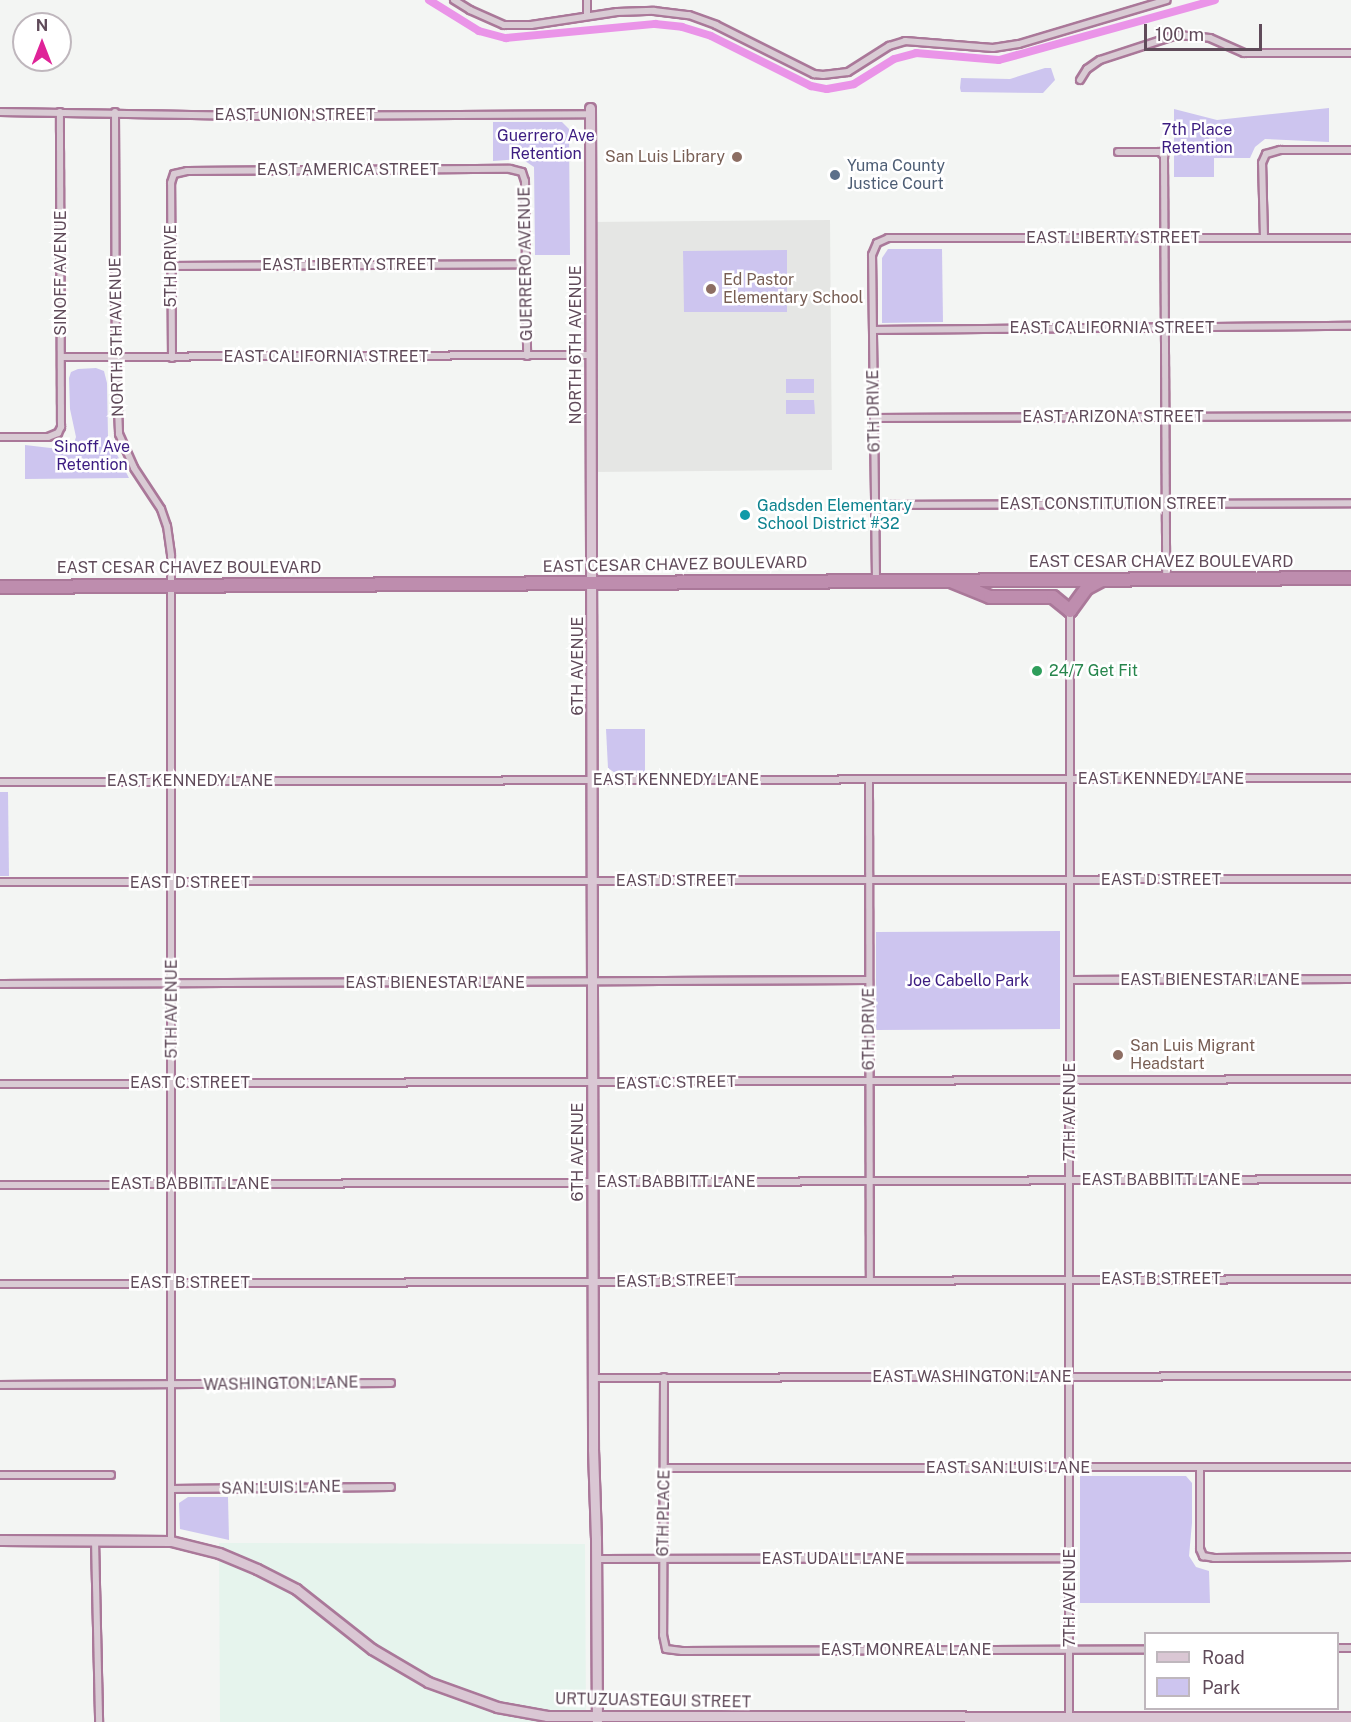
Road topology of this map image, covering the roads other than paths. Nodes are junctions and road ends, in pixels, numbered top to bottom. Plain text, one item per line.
1 (454, 0) edge
2 (587, 0) edge
3 (1167, 0) edge
4 (587, 16) junction
5 (1351, 53) edge
6 (1080, 80) dead end
7 (590, 111) joint
8 (0, 112) edge
9 (60, 112) junction
10 (115, 112) junction
11 (1351, 150) edge
12 (1118, 152) dead end
13 (522, 172) joint
14 (174, 174) joint
15 (1264, 237) junction
16 (1165, 238) junction
17 (1351, 238) edge
18 (877, 243) joint
19 (526, 264) junction
20 (171, 266) junction
21 (1351, 326) edge
22 (1165, 327) junction
23 (873, 330) junction
24 (591, 355) junction
25 (527, 356) junction
26 (61, 357) junction
27 (116, 358) junction
28 (172, 358) junction
29 (1351, 416) edge
30 (1165, 417) junction
31 (874, 418) junction
32 (0, 437) edge
33 (1351, 503) edge
34 (1166, 504) junction
35 (875, 505) junction
36 (1106, 578) junction
37 (1166, 578) junction
38 (1351, 578) edge
39 (876, 580) junction
40 (946, 580) junction
41 (592, 583) junction
42 (171, 585) junction
43 (0, 586) edge
44 (1070, 611) junction
45 (1351, 778) edge
46 (1070, 779) junction
47 (172, 780) junction
48 (593, 780) junction
49 (868, 780) junction
50 (0, 782) edge
51 (1351, 879) edge
52 (1070, 880) junction
53 (869, 881) junction
54 (0, 882) edge
55 (593, 882) junction
56 (172, 883) junction
57 (1351, 979) edge
58 (869, 980) junction
59 (1070, 981) junction
60 (593, 982) junction
61 (0, 984) edge
62 (171, 985) junction
63 (1351, 1079) edge
64 (869, 1080) junction
65 (1069, 1080) junction
66 (172, 1083) junction
67 (0, 1084) edge
68 (593, 1084) junction
69 (1351, 1179) edge
70 (1070, 1181) junction
71 (870, 1182) junction
72 (593, 1183) junction
73 (172, 1184) junction
74 (0, 1185) edge
75 (870, 1279) junction
76 (1351, 1279) edge
77 (1070, 1280) junction
78 (593, 1282) junction
79 (171, 1283) junction
80 (0, 1284) edge
81 (1351, 1376) edge
82 (664, 1377) junction
83 (1070, 1377) junction
84 (593, 1378) junction
85 (392, 1383) dead end
86 (0, 1385) edge
87 (171, 1385) junction
88 (1351, 1467) edge
89 (664, 1468) junction
90 (1070, 1468) junction
91 (1200, 1468) junction
92 (0, 1475) edge
93 (111, 1475) dead end
94 (392, 1487) dead end
95 (171, 1489) junction
96 (0, 1540) edge
97 (95, 1540) junction
98 (171, 1541) junction
99 (1351, 1557) edge
100 (1070, 1558) junction
101 (663, 1559) junction
102 (597, 1560) junction
103 (666, 1649) joint
104 (1070, 1649) junction
105 (1144, 1649) edge
106 (1351, 1717) edge
107 (597, 1720) edge
108 (1069, 1720) edge
109 (99, 1722) edge

1 - 4 street
2 - 4 street
3 - 4 street
5 - 6 street
7 - 10 street, EAST UNION STREET
7 - 24 street, NORTH 6TH AVENUE
8 - 9 street, EAST UNION STREET
9 - 10 street, EAST UNION STREET
9 - 26 street, SINOFF AVENUE
10 - 27 street, NORTH 5TH AVENUE
11 - 15 street
12 - 16 street
13 - 14 street, EAST AMERICA STREET
13 - 19 street, GUERRERO AVENUE
14 - 20 street, 5TH DRIVE
15 - 16 street, EAST LIBERTY STREET
15 - 17 street, EAST LIBERTY STREET
16 - 18 street, EAST LIBERTY STREET
16 - 22 street
18 - 23 street, 6TH DRIVE
19 - 20 street, EAST LIBERTY STREET
19 - 25 street, GUERRERO AVENUE
20 - 28 street, 5TH DRIVE
21 - 22 street, EAST CALIFORNIA STREET
22 - 23 street, EAST CALIFORNIA STREET
22 - 30 street
23 - 31 street, 6TH DRIVE
24 - 25 street, EAST CALIFORNIA STREET
24 - 41 street, NORTH 6TH AVENUE
25 - 28 street, EAST CALIFORNIA STREET
26 - 27 street, EAST CALIFORNIA STREET
26 - 32 street, SINOFF AVENUE
27 - 28 street, EAST CALIFORNIA STREET
27 - 42 street, NORTH 5TH AVENUE
29 - 30 street, EAST ARIZONA STREET
30 - 31 street, EAST ARIZONA STREET
30 - 34 street
31 - 35 street, 6TH DRIVE
33 - 34 street, EAST CONSTITUTION STREET
34 - 35 street, EAST CONSTITUTION STREET
34 - 37 street
35 - 39 street, 6TH DRIVE
36 - 37 highway, EAST CESAR CHAVEZ BOULEVARD
36 - 40 highway, EAST CESAR CHAVEZ BOULEVARD
36 - 44 highway
37 - 38 highway, EAST CESAR CHAVEZ BOULEVARD
39 - 40 highway, EAST CESAR CHAVEZ BOULEVARD
39 - 41 highway, EAST CESAR CHAVEZ BOULEVARD
40 - 44 highway
41 - 42 highway, EAST CESAR CHAVEZ BOULEVARD
41 - 48 street, 6TH AVENUE
42 - 43 highway, EAST CESAR CHAVEZ BOULEVARD
42 - 47 street, 5TH AVENUE
44 - 46 street, 7TH AVENUE
45 - 46 street, EAST KENNEDY LANE
46 - 49 street, EAST KENNEDY LANE
46 - 52 street, 7TH AVENUE
47 - 48 street, EAST KENNEDY LANE
47 - 50 street, EAST KENNEDY LANE
47 - 56 street, 5TH AVENUE
48 - 49 street, EAST KENNEDY LANE
48 - 55 street, 6TH AVENUE
49 - 53 street, 6TH DRIVE
51 - 52 street, EAST D STREET
52 - 53 street, EAST D STREET
52 - 59 street, 7TH AVENUE
53 - 55 street, EAST D STREET
53 - 58 street, 6TH DRIVE
54 - 56 street, EAST D STREET
55 - 56 street, EAST D STREET
55 - 60 street, 6TH AVENUE
56 - 62 street, 5TH AVENUE
57 - 59 street, EAST BIENESTAR LANE
58 - 60 street, EAST BIENESTAR LANE
58 - 64 street, 6TH DRIVE
59 - 65 street, 7TH AVENUE
60 - 62 street, EAST BIENESTAR LANE
60 - 68 street, 6TH AVENUE
61 - 62 street, EAST BIENESTAR LANE
62 - 66 street, 5TH AVENUE
63 - 65 street, EAST C STREET
64 - 65 street, EAST C STREET
64 - 68 street, EAST C STREET
64 - 71 street, 6TH DRIVE
65 - 70 street, 7TH AVENUE
66 - 67 street, EAST C STREET
66 - 68 street, EAST C STREET
66 - 73 street, 5TH AVENUE
68 - 72 street, 6TH AVENUE
69 - 70 street, EAST BABBITT LANE
70 - 71 street, EAST BABBITT LANE
70 - 77 street, 7TH AVENUE
71 - 72 street, EAST BABBITT LANE
71 - 75 street, 6TH DRIVE
72 - 73 street, EAST BABBITT LANE
72 - 78 street, 6TH AVENUE
73 - 74 street, EAST BABBITT LANE
73 - 79 street, 5TH AVENUE
75 - 77 street, EAST B STREET
75 - 78 street, EAST B STREET
76 - 77 street, EAST B STREET
77 - 83 street, 7TH AVENUE
78 - 79 street, EAST B STREET
78 - 84 street, 6TH AVENUE
79 - 80 street, EAST B STREET
79 - 87 street, 5TH AVENUE
81 - 83 street, EAST WASHINGTON LANE
82 - 83 street, EAST WASHINGTON LANE
82 - 84 street, EAST WASHINGTON LANE
82 - 89 street, 6TH PLACE
83 - 90 street, 7TH AVENUE
84 - 102 street, 6TH AVENUE
85 - 87 street, WASHINGTON LANE
86 - 87 street
87 - 95 street, 5TH AVENUE
88 - 91 street, EAST SAN LUIS LANE
89 - 90 street, EAST SAN LUIS LANE
89 - 101 street, 6TH PLACE
90 - 91 street, EAST SAN LUIS LANE
90 - 100 street, 7TH AVENUE
91 - 99 street
92 - 93 street
94 - 95 street, SAN LUIS LANE
95 - 98 street, 5TH AVENUE
96 - 97 street, URTUZUASTEGUI STREET
97 - 98 street, URTUZUASTEGUI STREET
97 - 109 street
98 - 107 street, URTUZUASTEGUI STREET
100 - 101 street, EAST UDALL LANE
100 - 104 street, 7TH AVENUE
101 - 102 street, EAST UDALL LANE
101 - 103 street, 6TH PLACE
102 - 107 street, 6TH AVENUE
103 - 104 street, EAST MONREAL LANE
104 - 105 street, EAST MONREAL LANE
104 - 108 street, 7TH AVENUE
106 - 108 street, URTUZUASTEGUI STREET
107 - 108 street, URTUZUASTEGUI STREET

